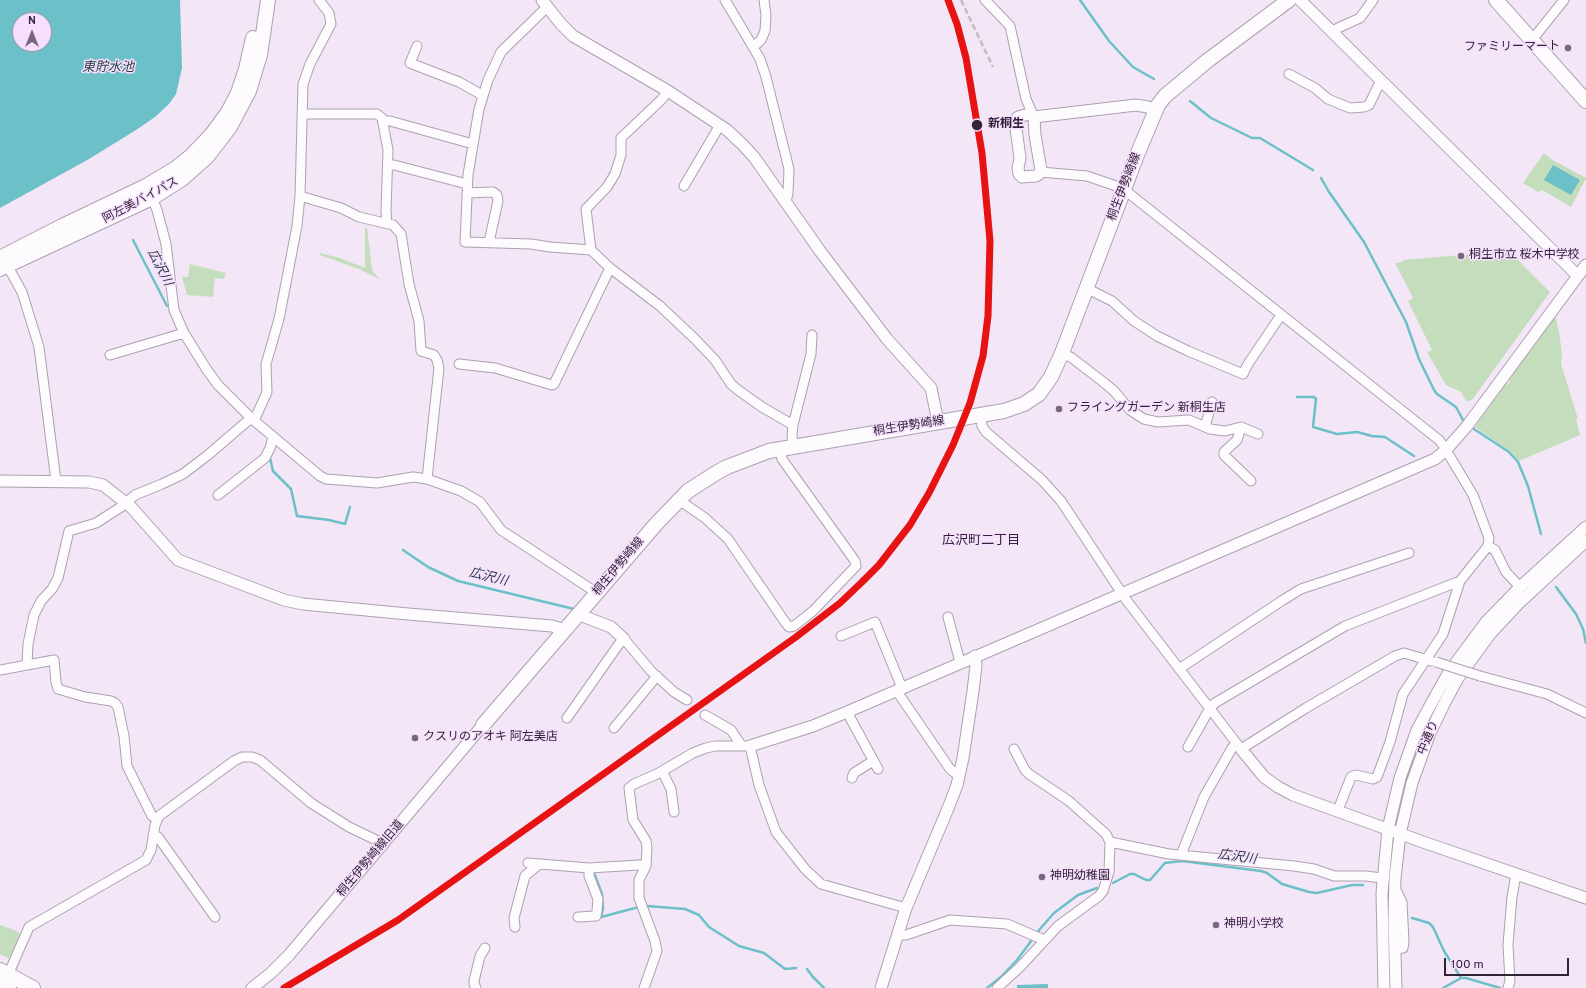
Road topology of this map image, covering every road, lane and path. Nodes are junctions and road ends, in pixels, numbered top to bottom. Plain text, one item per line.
1 (259, 0) edge
2 (268, 0) edge
3 (319, 0) edge
4 (725, 0) edge
5 (764, 0) edge
6 (985, 0) edge
7 (1289, 0) edge
8 (1300, 0) edge
9 (1373, 0) edge
10 (1496, 0) edge
11 (1564, 0) edge
12 (545, 3) edge
13 (1332, 32) junction
14 (1532, 40) junction
15 (417, 46) dead end
16 (753, 47) junction
17 (1289, 74) dead end
18 (1381, 80) junction
19 (668, 91) junction
20 (482, 95) junction
21 (1586, 100) edge
22 (1155, 110) junction
23 (302, 114) junction
24 (1034, 116) junction
25 (383, 121) junction
26 (720, 125) junction
27 (473, 144) junction
28 (388, 165) junction
29 (1040, 172) junction
30 (684, 186) dead end
31 (467, 189) junction
32 (1124, 190) junction
33 (149, 192) junction
34 (300, 196) junction
35 (786, 202) junction
36 (387, 223) junction
37 (489, 242) junction
38 (591, 250) junction
39 (2, 264) edge
40 (1586, 265) edge
41 (610, 268) junction
42 (1577, 275) junction
43 (1086, 288) junction
44 (1281, 315) junction
45 (184, 333) junction
46 (812, 335) dead end
47 (1062, 353) junction
48 (110, 355) dead end
49 (460, 364) dead end
50 (1212, 402) dead end
51 (981, 415) junction
52 (252, 420) junction
53 (938, 422) junction
54 (793, 425) junction
55 (1205, 427) junction
56 (1238, 428) junction
57 (1258, 434) dead end
58 (273, 437) junction
59 (787, 447) junction
60 (1446, 450) junction
61 (427, 479) junction
62 (0, 481) edge
63 (56, 481) junction
64 (1250, 481) dead end
65 (218, 495) dead end
66 (679, 500) junction
67 (126, 502) junction
68 (1586, 527) edge
69 (1586, 541) edge
70 (1488, 546) junction
71 (1409, 553) dead end
72 (1460, 581) junction
73 (1520, 587) junction
74 (596, 594) junction
75 (1122, 594) junction
76 (580, 613) junction
77 (948, 617) dead end
78 (565, 630) junction
79 (841, 636) dead end
80 (624, 639) junction
81 (975, 656) junction
82 (1426, 659) junction
83 (960, 662) junction
84 (27, 664) junction
85 (1179, 669) junction
86 (0, 670) edge
87 (657, 676) junction
88 (899, 689) junction
89 (687, 700) dead end
90 (1210, 708) junction
91 (846, 712) junction
92 (1586, 713) edge
93 (705, 715) dead end
94 (567, 718) dead end
95 (483, 725) joint
96 (614, 728) dead end
97 (745, 746) junction
98 (1188, 746) dead end
99 (1239, 746) junction
100 (1014, 749) dead end
101 (662, 771) junction
102 (959, 776) junction
103 (852, 778) dead end
104 (1338, 810) junction
105 (674, 812) dead end
106 (157, 819) junction
107 (1388, 829) junction
108 (1400, 834) junction
109 (153, 835) junction
110 (1110, 842) junction
111 (383, 846) junction
112 (1181, 855) junction
113 (528, 863) dead end
114 (539, 864) junction
115 (646, 866) junction
116 (589, 868) junction
117 (1518, 874) junction
118 (1382, 878) junction
119 (1586, 898) edge
120 (906, 908) junction
121 (215, 917) dead end
122 (578, 917) dead end
123 (515, 927) dead end
124 (897, 935) junction
125 (1038, 937) junction
126 (485, 948) dead end
127 (2, 980) edge
128 (33, 988) edge
129 (254, 988) edge
130 (476, 988) edge
131 (644, 988) edge
132 (881, 988) edge
133 (997, 988) edge
134 (1384, 988) edge
135 (1396, 988) edge
136 (1508, 988) edge

1 - 33 main road, 阿左美バイパス
2 - 33 main road, 阿左美バイパス
3 - 23 street
4 - 16 street
5 - 16 street
6 - 24 street
7 - 22 main road, 桐生伊勢崎線
8 - 13 street
9 - 13 street
10 - 14 main road
11 - 14 street
12 - 19 street
12 - 20 street
13 - 18 street
14 - 21 main road
15 - 20 street
16 - 35 street
17 - 18 street
18 - 42 street
19 - 26 street
19 - 38 street
20 - 27 street
22 - 24 street
22 - 32 main road, 桐生伊勢崎線
23 - 25 street
23 - 34 street
24 - 29 street
24 - 29 street
25 - 27 street
25 - 28 street
26 - 30 street
26 - 35 street
27 - 31 street
28 - 31 street
28 - 36 street
29 - 32 street
31 - 37 street
31 - 37 street
32 - 43 main road, 桐生伊勢崎線
32 - 44 street
33 - 39 main road, 阿左美バイパス
33 - 45 street
34 - 36 street
34 - 52 street
35 - 53 street
36 - 61 street
37 - 38 street
38 - 41 street
39 - 63 street
40 - 42 street
41 - 49 street
41 - 54 street
42 - 60 street
43 - 44 street
43 - 47 main road, 桐生伊勢崎線
44 - 60 street
45 - 48 street
45 - 52 street
46 - 54 street
47 - 51 main road, 桐生伊勢崎線
47 - 55 street
50 - 55 street
51 - 53 main road, 桐生伊勢崎線
51 - 75 street
52 - 58 street
52 - 67 street
53 - 59 main road, 桐生伊勢崎線
54 - 59 street
55 - 56 street
56 - 57 street
56 - 64 street
58 - 61 street
58 - 65 street
59 - 66 main road, 桐生伊勢崎線
59 - 66 street
60 - 70 street
60 - 75 street
61 - 74 street
62 - 63 street
63 - 67 street
66 - 74 main road, 桐生伊勢崎線
67 - 78 street
67 - 84 street
68 - 73 street, 中通り
69 - 108 street, 中通り
70 - 72 street
70 - 73 street
71 - 85 street
72 - 82 street
72 - 90 street
73 - 107 street, 中通り
74 - 76 main road, 桐生伊勢崎線
75 - 81 street
75 - 85 street
76 - 78 main road, 桐生伊勢崎線
76 - 80 street
77 - 83 street
78 - 95 main road, 桐生伊勢崎線
79 - 88 street
80 - 87 street
80 - 94 street
81 - 83 street
81 - 102 street
82 - 92 street, bridge
82 - 99 street
82 - 104 street
83 - 88 street
84 - 86 street
84 - 106 street
85 - 90 street
87 - 89 street
87 - 96 street
88 - 91 street
88 - 102 street
90 - 98 street
90 - 99 street
91 - 97 street
91 - 103 street
93 - 97 street
95 - 111 street, 桐生伊勢崎線旧道
97 - 101 street
97 - 120 street
99 - 104 street
99 - 112 street
100 - 110 street
101 - 105 street
101 - 115 street
102 - 120 street
104 - 107 street
106 - 109 street
106 - 111 street
107 - 108 street
107 - 118 street, 中通り
108 - 117 street
108 - 135 street, 中通り
109 - 121 street
109 - 127 street
110 - 112 street
110 - 125 street
111 - 129 street, 桐生伊勢崎線旧道
112 - 118 street
113 - 114 street
114 - 116 street
114 - 123 street
115 - 116 street
115 - 131 street
116 - 122 street
117 - 119 street
117 - 136 street
118 - 134 street, 中通り
120 - 124 street
124 - 125 street
124 - 132 street
125 - 133 street
126 - 130 street
127 - 128 main road

